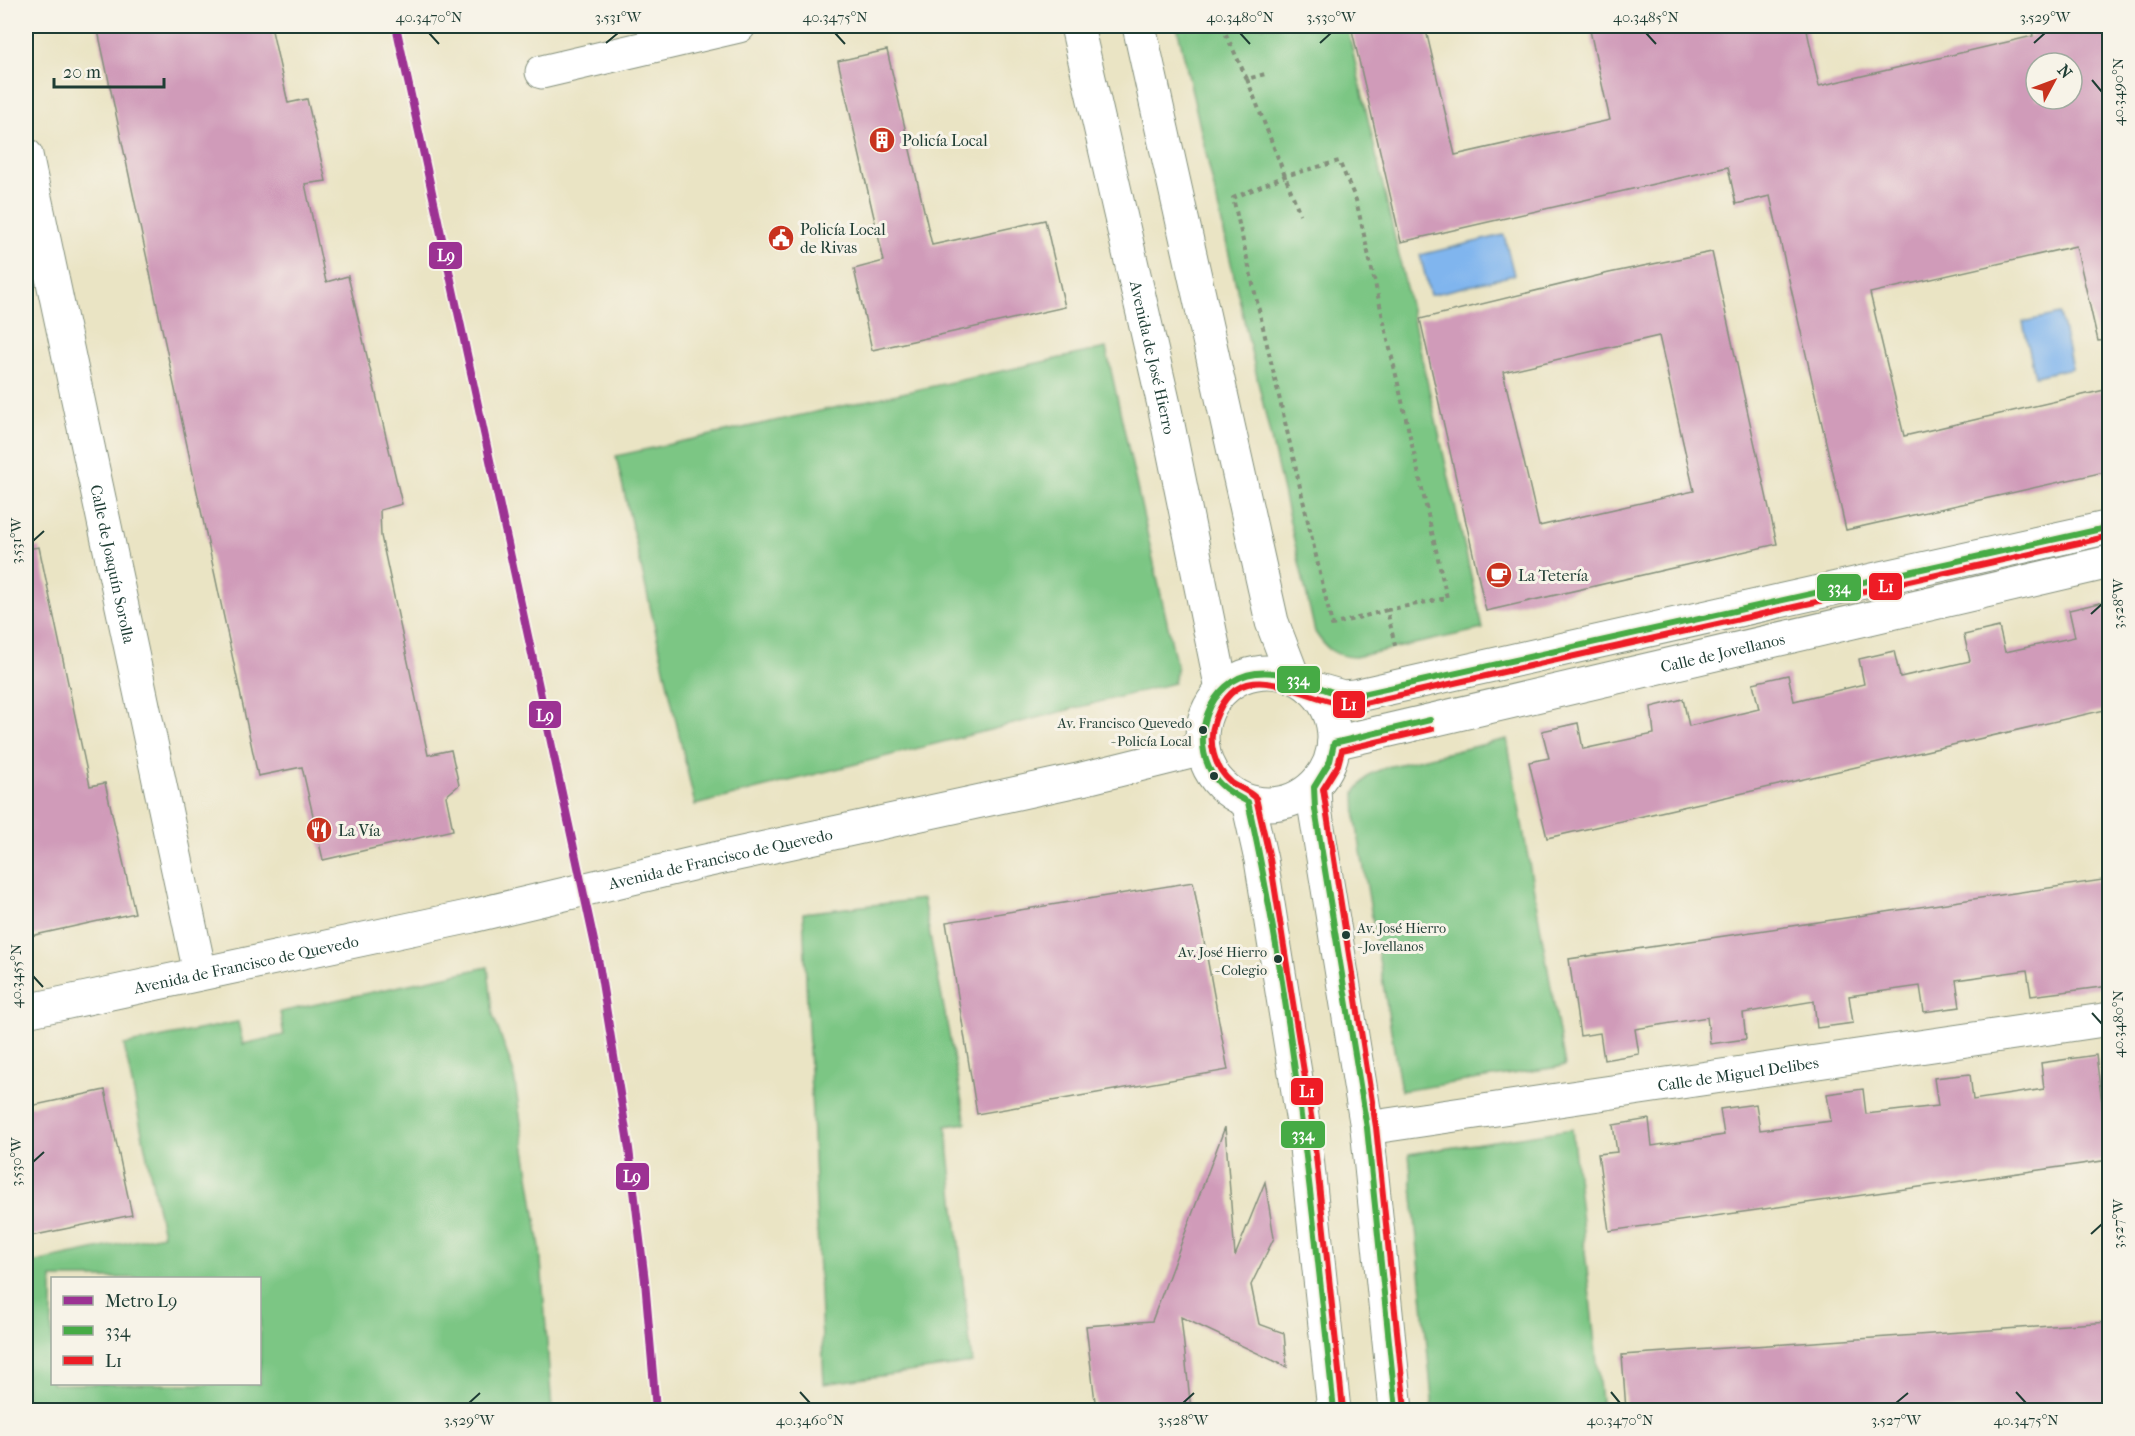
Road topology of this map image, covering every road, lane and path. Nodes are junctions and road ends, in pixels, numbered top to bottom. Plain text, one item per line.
1 (731, 26) edge
2 (1077, 26) edge
3 (1140, 26) edge
4 (1222, 26) edge
5 (542, 72) dead end
6 (1265, 74) dead end
7 (1246, 79) junction
8 (26, 155) edge
9 (1285, 176) junction
10 (1300, 214) dead end
11 (2109, 527) edge
12 (2109, 562) edge
13 (1387, 610) junction
14 (1397, 653) dead end
15 (1302, 682) junction
16 (1221, 690) junction
17 (1334, 743) junction
18 (1203, 749) junction
19 (1314, 787) junction
20 (1248, 802) junction
21 (200, 973) junction
22 (26, 1011) edge
23 (2109, 1019) edge
24 (1367, 1128) junction
25 (1334, 1410) edge
26 (1396, 1410) edge

1 - 5 street
2 - 16 street, Avenida de José Hierro
3 - 15 street
4 - 7 path
6 - 7 path
7 - 9 path
8 - 21 street, Calle de Joaquín Sorolla
9 - 10 path
9 - 13 path
9 - 13 path
11 - 15 street
12 - 17 street, Calle de Jovellanos
13 - 14 path
15 - 16 street
15 - 17 street
16 - 18 street
17 - 19 street
18 - 20 street
18 - 21 street, Avenida de Francisco de Quevedo
19 - 20 street
19 - 24 street
20 - 25 street
21 - 22 street, Avenida de Francisco de Quevedo
23 - 24 street, Calle de Miguel Delibes
24 - 26 street

